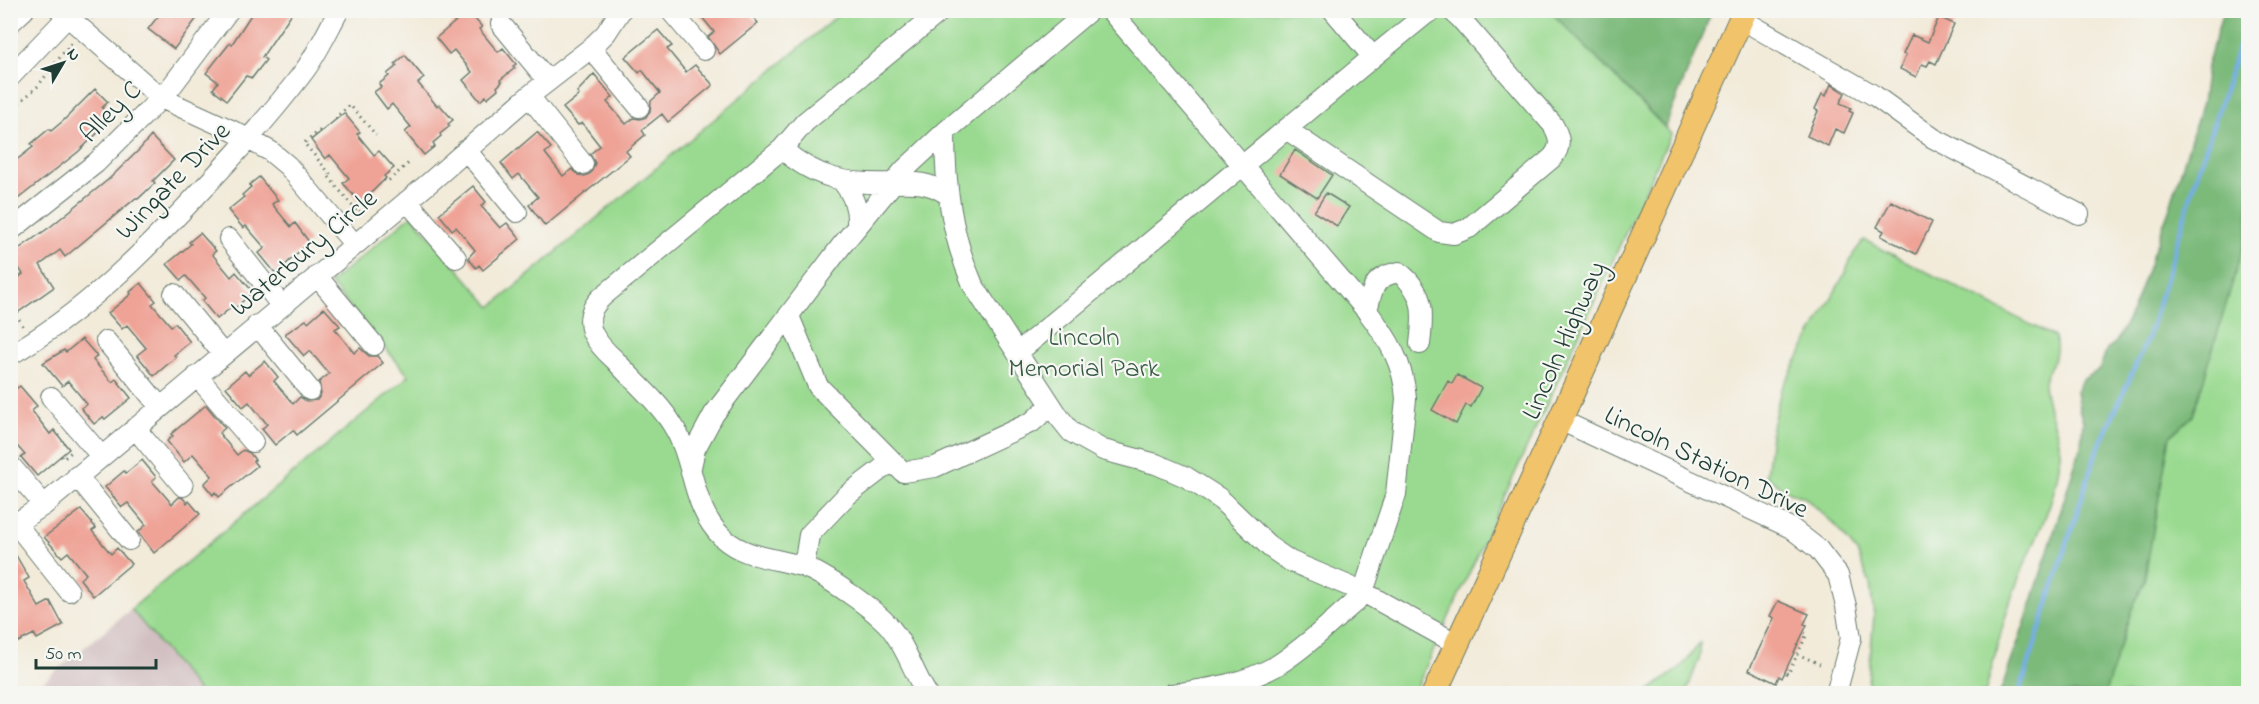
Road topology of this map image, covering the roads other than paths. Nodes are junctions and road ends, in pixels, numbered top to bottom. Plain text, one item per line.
1 (24, 10) edge
2 (229, 10) edge
3 (339, 10) edge
4 (621, 10) edge
5 (670, 10) edge
6 (942, 10) edge
7 (1089, 10) edge
8 (1110, 10) edge
9 (1333, 10) edge
10 (1433, 10) edge
11 (1451, 10) edge
12 (73, 15) edge
13 (1743, 15) edge
14 (10, 23) edge
15 (501, 24) dead end
16 (591, 48) junction
17 (704, 50) dead end
18 (1373, 57) junction
19 (10, 77) edge
20 (548, 81) junction
21 (529, 96) junction
22 (161, 98) junction
23 (639, 107) dead end
24 (1286, 129) junction
25 (945, 132) junction
26 (249, 139) junction
27 (782, 149) junction
28 (466, 150) junction
29 (583, 164) dead end
30 (1243, 165) junction
31 (842, 181) junction
32 (893, 183) junction
33 (947, 194) junction
34 (407, 201) junction
35 (517, 212) dead end
36 (2079, 214) dead end
37 (857, 226) junction
38 (10, 231) edge
39 (229, 239) dead end
40 (355, 245) junction
41 (456, 258) dead end
42 (317, 276) junction
43 (174, 294) dead end
44 (281, 305) junction
45 (1368, 311) junction
46 (789, 316) junction
47 (257, 325) junction
48 (106, 341) dead end
49 (1419, 344) dead end
50 (374, 345) dead end
51 (1017, 353) junction
52 (223, 354) junction
53 (10, 355) edge
54 (197, 376) junction
55 (310, 390) dead end
56 (51, 398) dead end
57 (1052, 405) junction
58 (160, 406) junction
59 (665, 414) junction
60 (714, 414) junction
61 (1560, 420) junction
62 (135, 428) junction
63 (253, 442) dead end
64 (101, 456) junction
65 (892, 461) junction
66 (10, 465) edge
67 (691, 467) junction
68 (77, 476) junction
69 (183, 486) dead end
70 (44, 505) junction
71 (14, 526) edge
72 (129, 540) dead end
73 (804, 567) junction
74 (69, 591) dead end
75 (1363, 592) junction
76 (1457, 644) junction
77 (927, 693) edge
78 (1172, 693) edge
79 (1434, 693) edge
80 (1836, 693) edge

1 - 14 street
2 - 22 street, Alley C
3 - 26 street, Wingate Drive
4 - 16 street, Waterbury Circle
5 - 17 street
6 - 27 street
7 - 25 street
8 - 30 street
9 - 18 street
10 - 18 street
11 - 24 street
12 - 19 street
12 - 22 street
13 - 36 street
13 - 61 main road, Lincoln Highway
15 - 20 street
16 - 20 street, Waterbury Circle
16 - 23 street
18 - 24 street
20 - 21 street, Waterbury Circle
21 - 28 street, Waterbury Circle
21 - 29 street
22 - 26 street
22 - 38 street, Alley C
24 - 30 street
25 - 32 street
25 - 33 street
26 - 40 street
26 - 53 street, Wingate Drive
27 - 31 street
27 - 59 street
28 - 34 street, Waterbury Circle
28 - 35 street
30 - 45 street
30 - 51 street
31 - 32 street
31 - 37 street
32 - 33 street
32 - 37 street
33 - 51 street
34 - 40 street, Waterbury Circle
34 - 41 street
37 - 46 street
39 - 44 street
40 - 42 street, Waterbury Circle
42 - 44 street, Waterbury Circle
42 - 50 street
43 - 52 street
44 - 47 street, Waterbury Circle
45 - 49 street
45 - 75 street
46 - 60 street
46 - 65 street
47 - 52 street, Waterbury Circle
47 - 55 street
48 - 58 street
51 - 57 street
52 - 54 street, Waterbury Circle
54 - 58 street, Waterbury Circle
54 - 63 street
56 - 64 street
57 - 65 street
57 - 75 street
58 - 62 street, Waterbury Circle
59 - 60 street
59 - 67 street
60 - 67 street
61 - 76 main road, Lincoln Highway
61 - 80 street, Lincoln Station Drive
62 - 64 street, Waterbury Circle
62 - 69 street
64 - 68 street, Waterbury Circle
65 - 73 street
66 - 70 street
67 - 73 street
68 - 70 street, Waterbury Circle
68 - 72 street
70 - 71 street, Waterbury Circle
71 - 74 street
73 - 77 street
75 - 76 street
75 - 78 street
76 - 79 main road, Lincoln Highway

